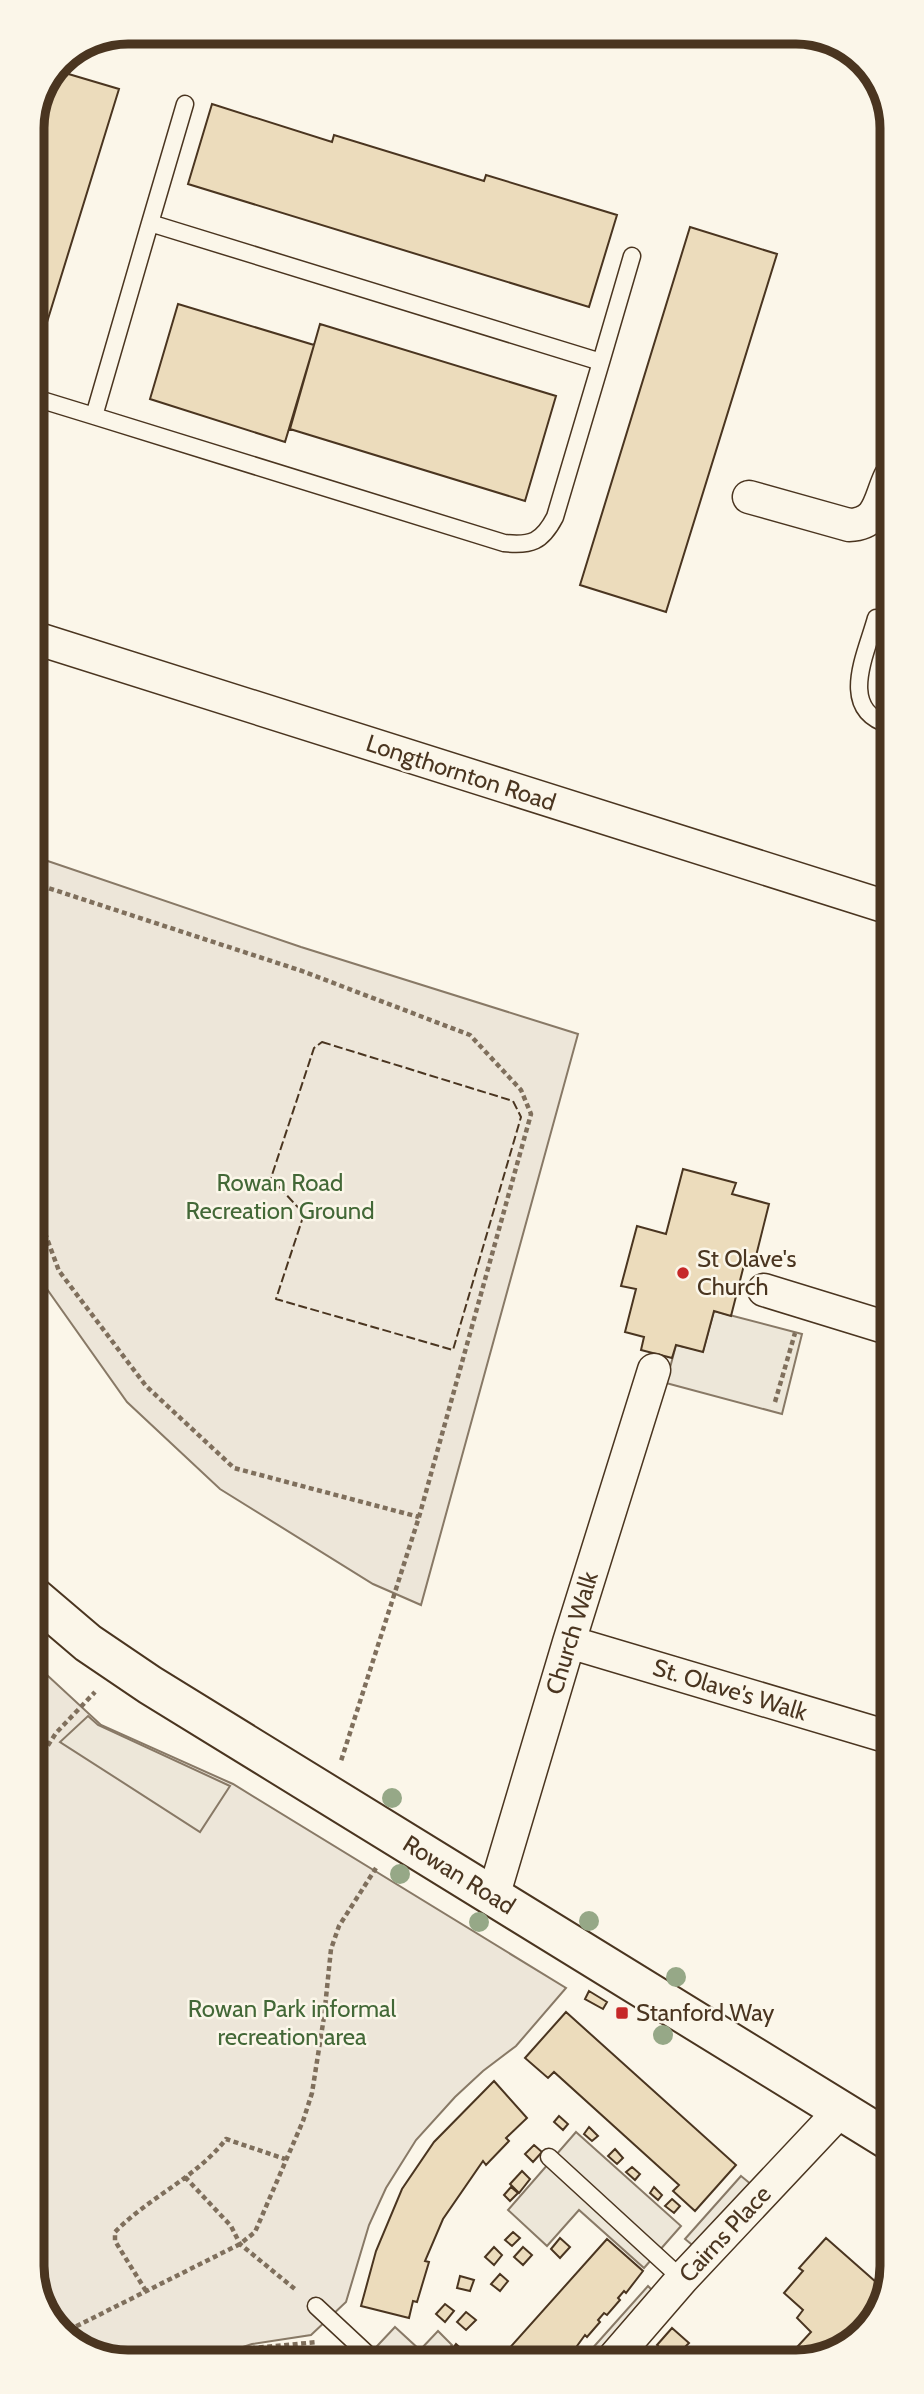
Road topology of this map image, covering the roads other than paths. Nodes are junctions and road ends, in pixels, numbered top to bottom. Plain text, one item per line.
1 (185, 104) dead end
2 (150, 223) junction
3 (632, 256) dead end
4 (601, 362) junction
5 (44, 401) edge
6 (94, 416) junction
7 (749, 497) dead end
8 (880, 502) edge
9 (876, 618) dead end
10 (44, 641) edge
11 (880, 722) edge
12 (880, 905) edge
13 (764, 1290) dead end
14 (880, 1326) edge
15 (654, 1370) dead end
16 (44, 1606) edge
17 (569, 1642) junction
18 (880, 1734) edge
19 (493, 1897) junction
20 (840, 2110) junction
21 (880, 2135) edge
22 (549, 2157) dead end
23 (682, 2279) junction
24 (316, 2306) road end
25 (363, 2350) edge
26 (621, 2350) edge

1 - 2 lane
2 - 4 lane
2 - 6 lane
3 - 4 lane
4 - 6 lane
5 - 6 lane
7 - 8 street
9 - 11 lane
10 - 12 street, Longthornton Road
13 - 14 street
15 - 17 street, Church Walk
16 - 19 main road, Rowan Road
17 - 18 street, St. Olave's Walk
17 - 19 street, Church Walk
19 - 20 main road, Rowan Road
20 - 21 main road, Rowan Road
20 - 23 street, Cairns Place
22 - 23 lane
23 - 26 street, Cairns Place
24 - 25 lane

